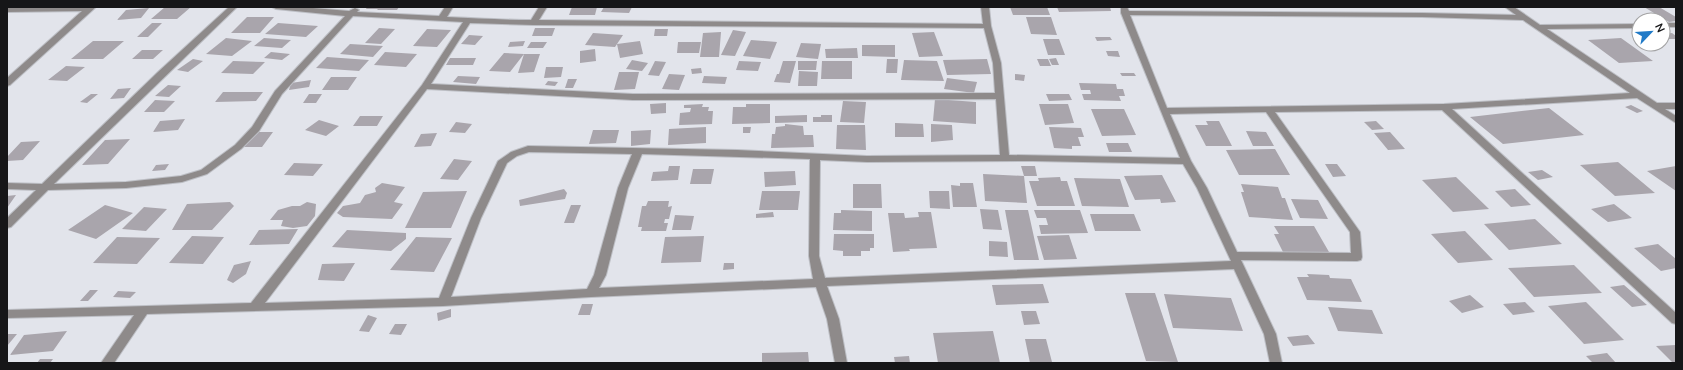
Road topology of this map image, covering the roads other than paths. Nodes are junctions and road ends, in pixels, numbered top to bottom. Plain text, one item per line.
1 (233, 7) edge
2 (276, 7) edge
3 (449, 7) edge
4 (543, 7) edge
5 (985, 7) edge
6 (1509, 7) edge
7 (91, 8) edge
8 (7, 10) edge
9 (355, 10) edge
10 (1124, 10) edge
11 (442, 18) junction
12 (1525, 18) junction
13 (469, 19) junction
14 (533, 23) junction
15 (987, 26) junction
16 (1631, 26) edge
17 (1539, 27) junction
18 (7, 83) edge
19 (425, 86) junction
20 (1639, 95) junction
21 (999, 96) junction
22 (1655, 106) junction
23 (1676, 106) edge
24 (1444, 107) junction
25 (1269, 110) junction
26 (1164, 111) junction
27 (1676, 120) edge
28 (638, 152) junction
29 (815, 158) junction
30 (1005, 160) junction
31 (1186, 161) junction
32 (7, 186) edge
33 (46, 187) junction
34 (7, 224) edge
35 (1236, 261) junction
36 (821, 284) junction
37 (591, 293) junction
38 (443, 302) junction
39 (254, 308) junction
40 (142, 311) junction
41 (7, 314) edge
42 (1676, 320) edge
43 (107, 363) edge
44 (841, 363) edge
45 (1276, 363) edge

1 - 33 street
2 - 9 street
3 - 11 street
4 - 14 street
5 - 15 street
6 - 12 street
7 - 8 street
7 - 18 street
9 - 11 street
9 - 33 street
10 - 12 street
10 - 26 street
11 - 13 street
12 - 17 street
13 - 14 street
13 - 19 street
14 - 15 street
15 - 21 street
16 - 17 street
17 - 20 street
19 - 21 street
19 - 39 street
20 - 22 street
20 - 24 street
21 - 30 street
22 - 23 street
22 - 27 street
24 - 25 street
24 - 42 street
25 - 26 street
25 - 35 street
26 - 31 street
28 - 29 street
28 - 37 street
28 - 38 street
29 - 30 street
29 - 36 street
30 - 31 street
31 - 35 street
32 - 33 street
33 - 34 street
35 - 36 street
35 - 45 street
36 - 37 street
36 - 44 street
37 - 38 street
38 - 39 street
39 - 40 street
40 - 41 street
40 - 43 street

